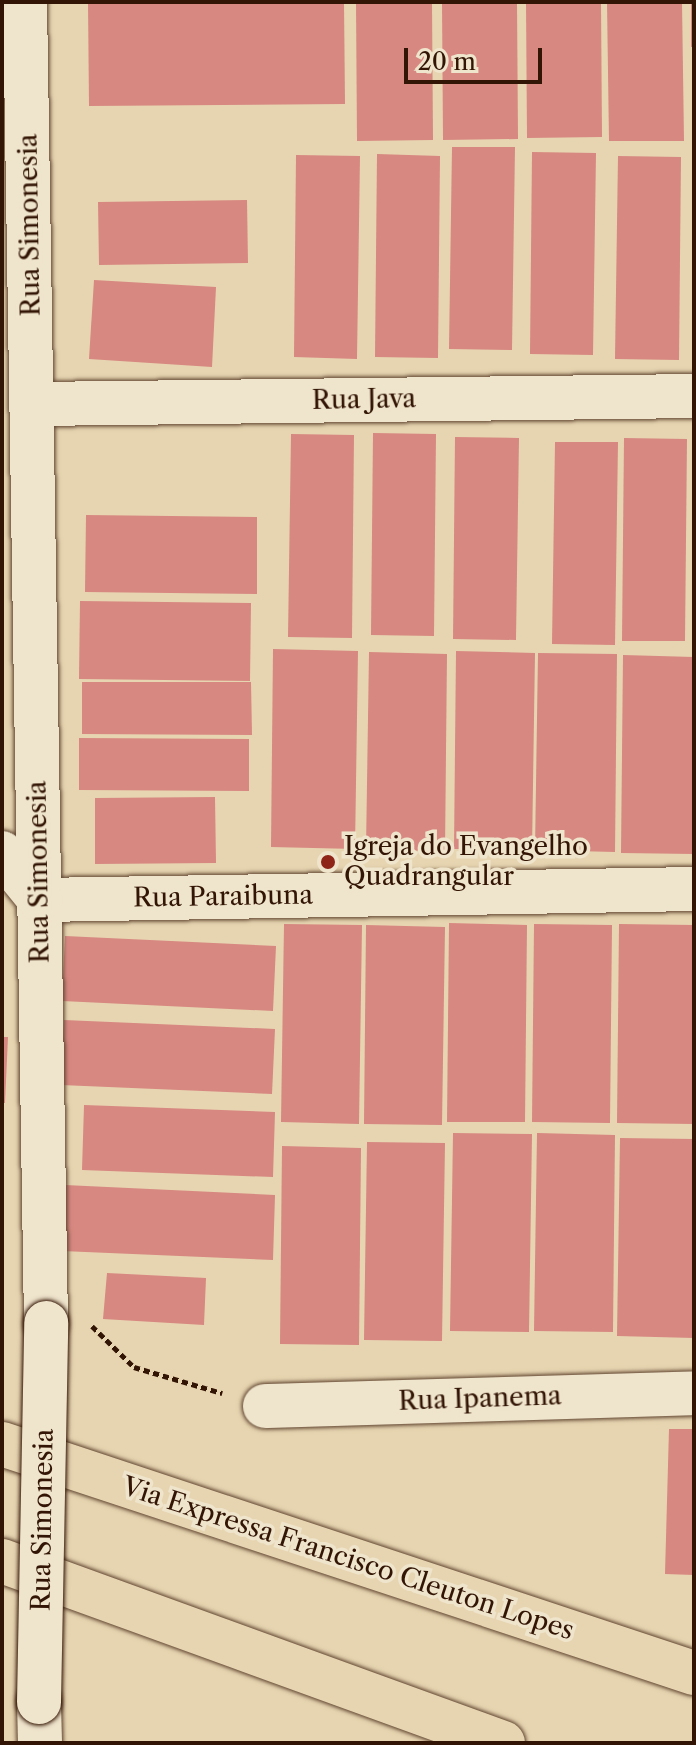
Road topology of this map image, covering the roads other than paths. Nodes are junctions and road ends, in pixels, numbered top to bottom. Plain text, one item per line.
1 (25, 2) edge
2 (694, 396) edge
3 (34, 404) junction
4 (36, 680) junction
5 (2, 732) edge
6 (2, 853) edge
7 (694, 889) edge
8 (40, 900) junction
9 (694, 1393) edge
10 (265, 1406) road end
11 (2, 1444) edge
12 (2, 1561) edge
13 (296, 1670) junction
14 (694, 1673) edge
15 (40, 1722) edge
16 (461, 1743) edge
17 (503, 1743) edge

1 - 3 street, Rua Simonesia
2 - 3 street, Rua Java
3 - 4 street, Rua Simonesia
4 - 5 street
4 - 8 street, Rua Simonesia
6 - 8 street
7 - 8 street, Rua Paraibuna
8 - 15 street, Rua Simonesia, bridge
9 - 10 street, Rua Ipanema
11 - 14 highway, Via Expressa Francisco Cleuton Lopes
12 - 13 highway
13 - 16 street
13 - 17 highway

